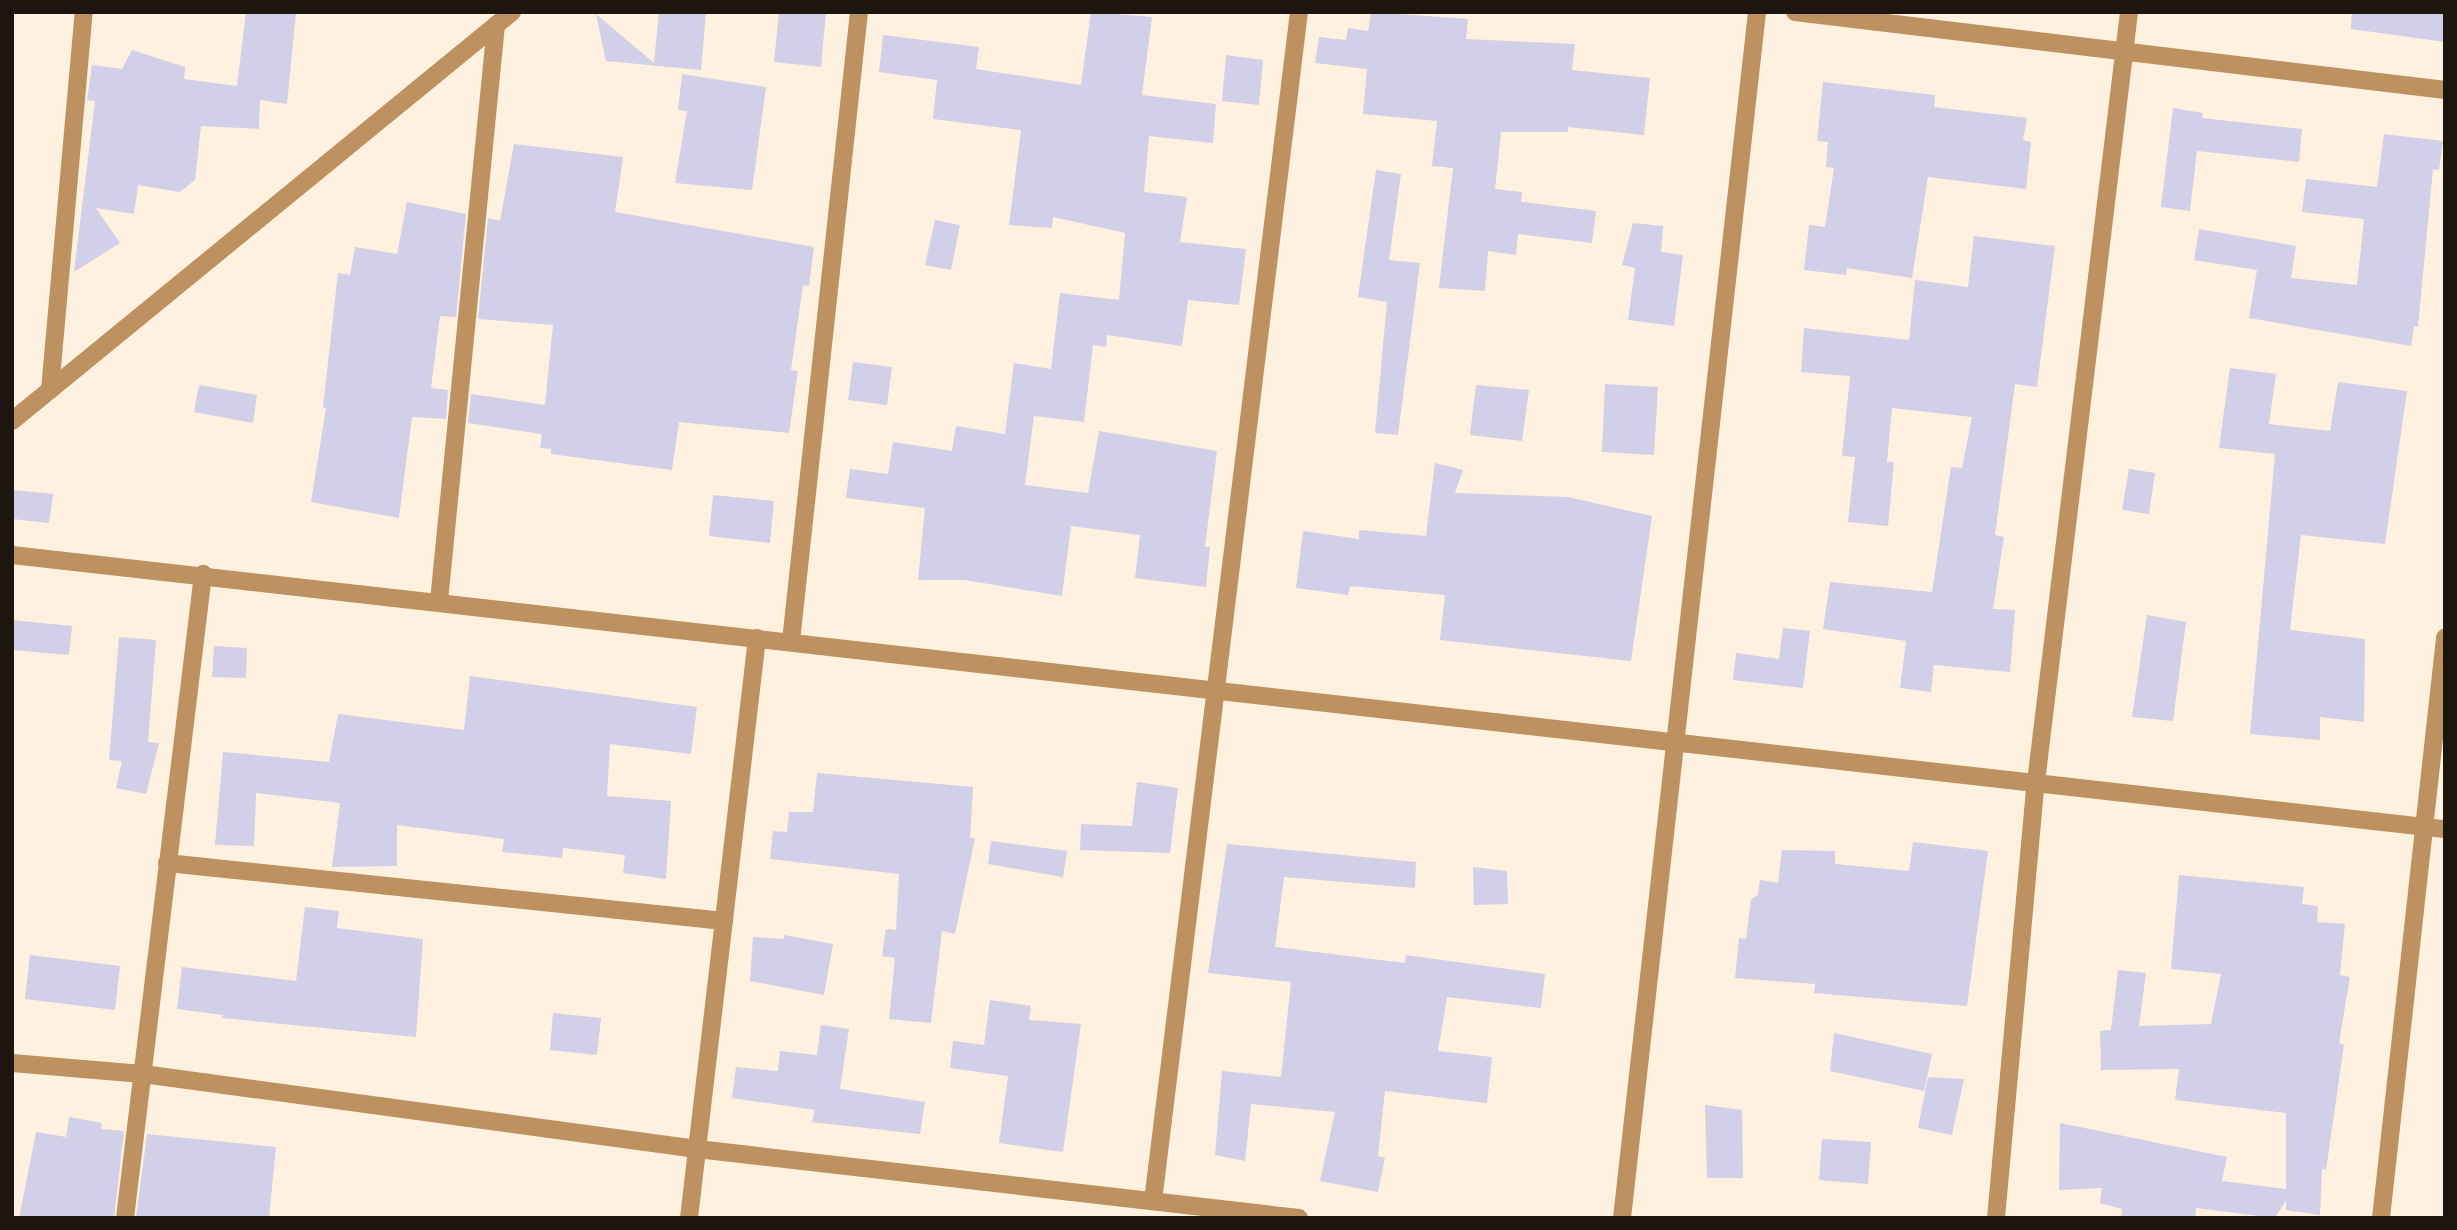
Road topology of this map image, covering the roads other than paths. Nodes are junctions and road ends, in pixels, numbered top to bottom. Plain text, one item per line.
1 (84, 12) edge
2 (512, 12) edge
3 (859, 12) edge
4 (1299, 12) edge
5 (1757, 12) edge
6 (1795, 12) edge
7 (2129, 12) edge
8 (496, 25) junction
9 (2123, 54) junction
10 (2445, 90) edge
11 (50, 390) junction
12 (12, 421) edge
13 (12, 555) edge
14 (203, 574) junction
15 (439, 601) junction
16 (757, 638) junction
17 (2445, 638) edge
18 (791, 642) junction
19 (1215, 688) junction
20 (1677, 742) junction
21 (2036, 782) junction
22 (2424, 826) junction
23 (2445, 829) edge
24 (167, 863) junction
25 (724, 922) junction
26 (12, 1063) edge
27 (143, 1074) junction
28 (697, 1149) junction
29 (1153, 1201) junction
30 (125, 1218) edge
31 (688, 1218) edge
32 (1299, 1218) edge
33 (1622, 1218) edge
34 (1996, 1218) edge
35 (2381, 1218) edge

1 - 11 street
2 - 8 street
3 - 18 street
4 - 19 street
5 - 20 street
6 - 9 street
7 - 9 street
8 - 11 street
8 - 15 street
9 - 10 street
9 - 21 street
11 - 12 street
13 - 14 street
14 - 15 street
14 - 24 street
15 - 16 street
16 - 18 street
16 - 25 street
17 - 22 street
18 - 19 street
19 - 20 street
19 - 29 street
20 - 21 street
20 - 33 street
21 - 22 street
21 - 34 street
22 - 23 street
22 - 35 street
24 - 25 street
24 - 27 street
25 - 28 street
26 - 27 street
27 - 28 street
27 - 30 street
28 - 29 street
28 - 31 street
29 - 32 street

